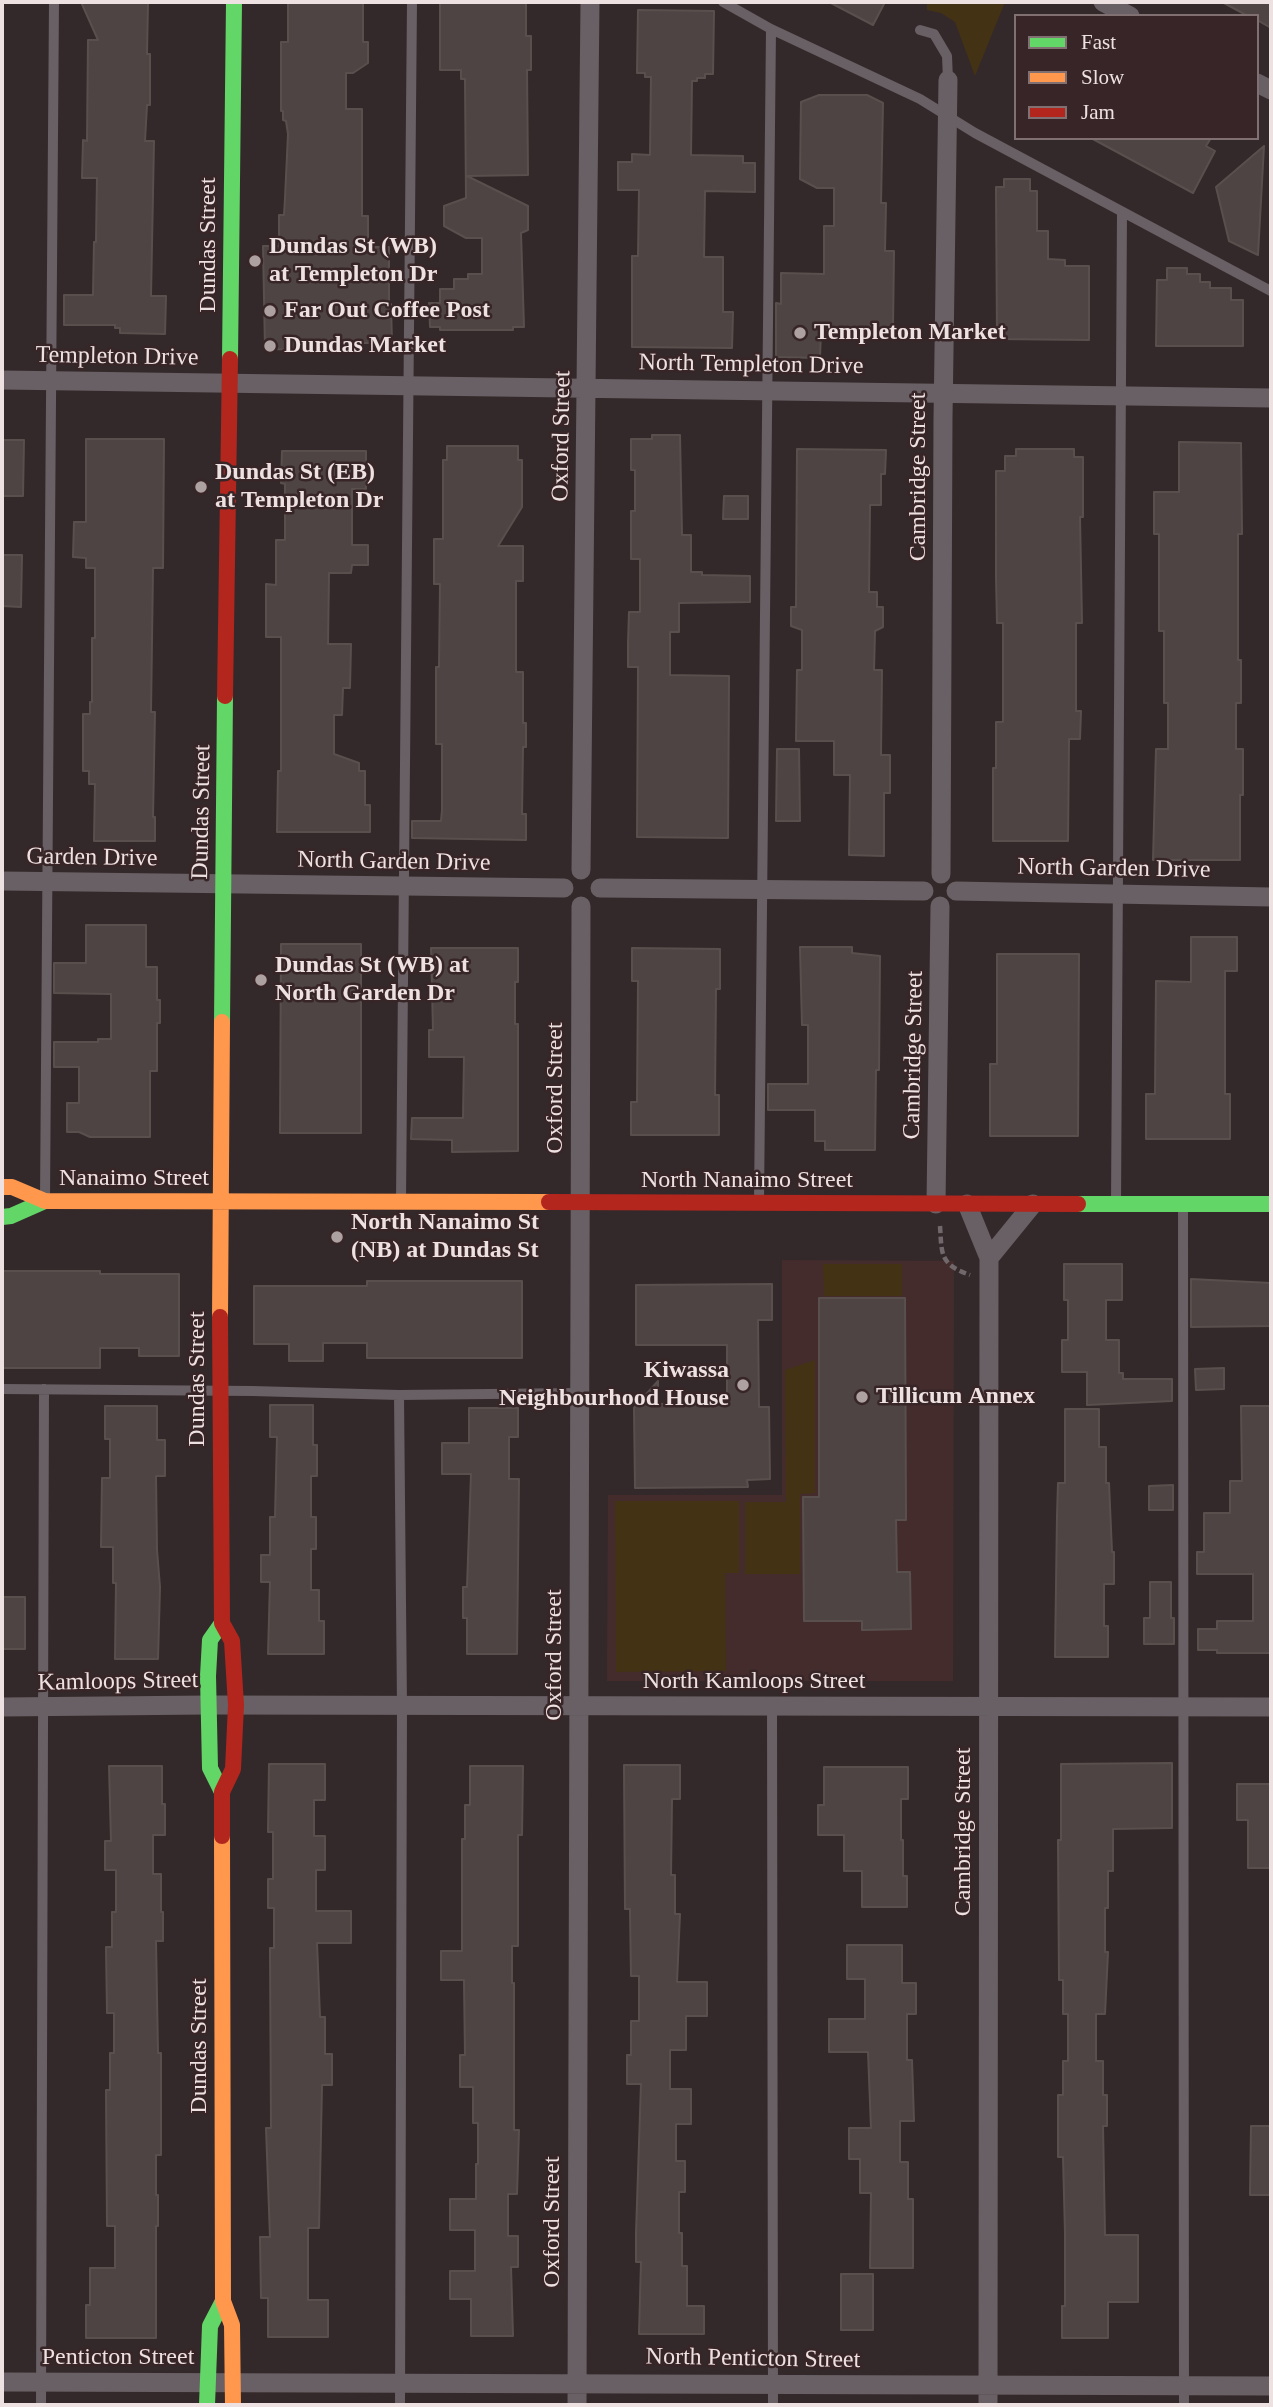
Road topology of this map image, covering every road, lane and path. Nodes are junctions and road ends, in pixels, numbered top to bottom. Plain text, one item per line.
1 (54, 2) edge
2 (234, 2) edge
3 (412, 2) edge
4 (590, 2) edge
5 (723, 2) edge
6 (1103, 2) edge
7 (1126, 14) edge
8 (771, 29) junction
9 (920, 30) dead end
10 (948, 80) joint
11 (947, 116) junction
12 (1122, 213) junction
13 (1271, 291) edge
14 (2, 380) edge
15 (51, 380) junction
16 (231, 383) junction
17 (409, 385) junction
18 (587, 387) junction
19 (766, 391) junction
20 (944, 393) junction
21 (1121, 395) junction
22 (1271, 398) edge
23 (581, 870) junction
24 (941, 874) junction
25 (2, 881) edge
26 (47, 883) junction
27 (223, 884) junction
28 (403, 887) junction
29 (564, 888) junction
30 (600, 888) junction
31 (761, 891) junction
32 (924, 891) junction
33 (956, 891) junction
34 (1118, 893) junction
35 (1271, 897) edge
36 (581, 906) junction
37 (940, 906) junction
38 (2, 1187) edge
39 (45, 1201) junction
40 (222, 1203) junction
41 (401, 1203) junction
42 (580, 1203) junction
43 (759, 1204) junction
44 (936, 1204) junction
45 (967, 1204) junction
46 (1033, 1204) junction
47 (1116, 1204) junction
48 (1183, 1204) junction
49 (1271, 1204) edge
50 (2, 1217) edge
51 (941, 1228) dead end
52 (989, 1258) junction
53 (969, 1275) dead end
54 (2, 1389) edge
55 (44, 1389) junction
56 (221, 1391) junction
57 (579, 1393) junction
58 (399, 1395) junction
59 (222, 1623) junction
60 (208, 1705) junction
61 (236, 1705) junction
62 (402, 1706) junction
63 (580, 1706) junction
64 (772, 1706) junction
65 (2, 1707) edge
66 (43, 1707) junction
67 (1184, 1707) junction
68 (1271, 1707) edge
69 (989, 1708) junction
70 (222, 1792) junction
71 (223, 2301) junction
72 (2, 2382) edge
73 (41, 2382) junction
74 (400, 2382) junction
75 (577, 2382) junction
76 (208, 2383) junction
77 (233, 2383) junction
78 (773, 2385) junction
79 (1271, 2386) edge
80 (988, 2395) edge
81 (1184, 2395) edge
82 (41, 2405) edge
83 (207, 2405) edge
84 (233, 2405) edge
85 (400, 2405) edge
86 (577, 2405) edge
87 (773, 2405) edge

1 - 15 lane
2 - 16 main road, Dundas Street
3 - 17 lane
4 - 18 street, Oxford Street
5 - 8 lane
6 - 7 street
8 - 11 lane
8 - 19 lane
9 - 10 lane
10 - 11 street, Cambridge Street
11 - 12 lane
11 - 20 street, Cambridge Street
12 - 13 lane
12 - 21 lane
14 - 15 street, Templeton Drive
15 - 16 street, Templeton Drive
15 - 26 lane
16 - 17 street, North Templeton Drive
16 - 27 main road, Dundas Street
17 - 18 street, North Templeton Drive
17 - 28 lane
18 - 19 street, North Templeton Drive
18 - 23 street, Oxford Street
19 - 20 street, North Templeton Drive
19 - 31 lane
20 - 21 street, North Templeton Drive
20 - 24 street, Cambridge Street
21 - 22 street, North Templeton Drive
21 - 34 lane
23 - 29 street
23 - 30 street
24 - 32 street
24 - 33 street
25 - 26 street, Garden Drive
26 - 27 street, Garden Drive
26 - 39 lane
27 - 28 street, North Garden Drive
27 - 40 main road, Dundas Street
28 - 29 street, North Garden Drive
28 - 41 lane
29 - 36 street
30 - 31 street
30 - 36 street
31 - 32 street
31 - 43 lane
32 - 37 street
33 - 34 street, North Garden Drive
33 - 37 street
34 - 35 street, North Garden Drive
34 - 47 lane
36 - 42 street, Oxford Street
37 - 44 street, Cambridge Street
38 - 39 main road, Nanaimo Street
39 - 40 main road, Nanaimo Street
39 - 50 main road, Nanaimo Street
40 - 41 main road, North Nanaimo Street
40 - 56 main road, Dundas Street
41 - 42 main road, North Nanaimo Street
42 - 43 main road, North Nanaimo Street
42 - 57 street, Oxford Street
43 - 44 main road, North Nanaimo Street
44 - 45 main road, North Nanaimo Street
45 - 46 main road, North Nanaimo Street
45 - 52 street, Cambridge Street
46 - 47 main road, North Nanaimo Street
46 - 52 street
47 - 48 main road, North Nanaimo Street
48 - 49 main road, North Nanaimo Street
48 - 67 lane
51 - 53 path
52 - 69 street, Cambridge Street
54 - 55 lane
55 - 56 lane
55 - 66 lane
56 - 58 lane
56 - 59 main road, Dundas Street
57 - 58 lane
57 - 63 street, Oxford Street
58 - 62 lane
59 - 60 main road, Dundas Street
59 - 61 main road, Dundas Street
60 - 61 street, Kamloops Street
60 - 66 street, Kamloops Street
60 - 70 main road, Dundas Street
61 - 62 street, North Kamloops Street
61 - 70 main road, Dundas Street
62 - 63 street, North Kamloops Street
62 - 74 lane
63 - 64 street, North Kamloops Street
63 - 75 street, Oxford Street
64 - 69 street, North Kamloops Street
64 - 78 lane
65 - 66 street, Kamloops Street
66 - 73 lane
67 - 68 street, North Kamloops Street
67 - 69 street, North Kamloops Street
67 - 81 lane
69 - 80 street, Cambridge Street
70 - 71 main road, Dundas Street
71 - 76 main road, Dundas Street
71 - 77 main road, Dundas Street
72 - 73 street, Penticton Street
73 - 76 street, Penticton Street
73 - 82 lane
74 - 75 street, North Penticton Street
74 - 77 street, North Penticton Street
74 - 85 lane
75 - 78 street, North Penticton Street
75 - 86 street, Oxford Street
76 - 77 street, Penticton Street
76 - 83 main road, Dundas Street
77 - 84 main road, Dundas Street
78 - 80 street, North Penticton Street
78 - 87 lane
79 - 81 street, North Penticton Street
80 - 81 street, North Penticton Street

